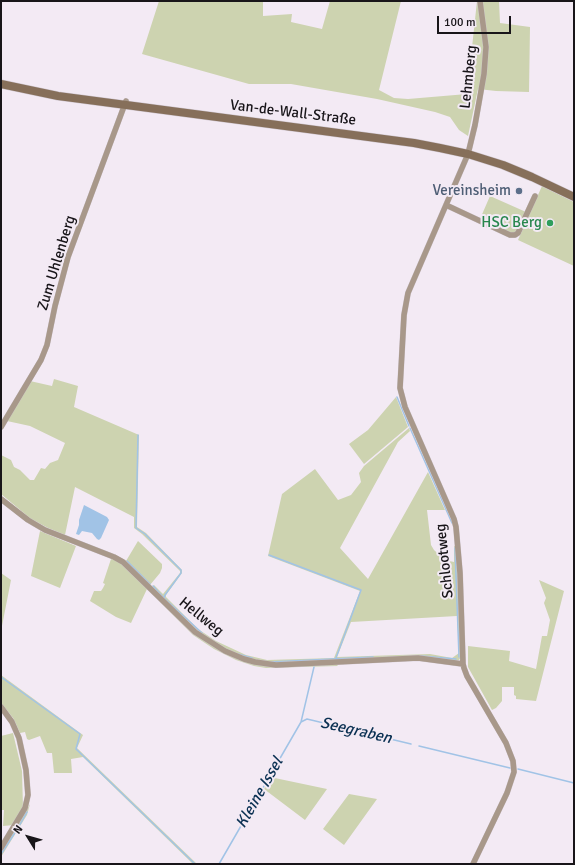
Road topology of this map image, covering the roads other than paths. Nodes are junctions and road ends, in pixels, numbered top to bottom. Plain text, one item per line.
1 (480, 1) edge
2 (1, 84) edge
3 (125, 103) junction
4 (468, 154) junction
5 (535, 196) dead end
6 (574, 197) edge
7 (446, 205) junction
8 (1, 427) edge
9 (1, 499) edge
10 (463, 664) junction
11 (1, 707) edge
12 (1, 848) edge
13 (473, 864) edge

1 - 4 street, Lehmberg
2 - 3 main road, Van-de-Wall-Straße
3 - 4 main road, Van-de-Wall-Straße
3 - 8 street, Zum Uhlenberg
4 - 6 main road, Van-de-Wall-Straße
4 - 7 street, Schlootweg
5 - 7 street
7 - 10 street, Schlootweg
9 - 10 street, Hellweg
10 - 13 street, Schlootweg
11 - 12 street

